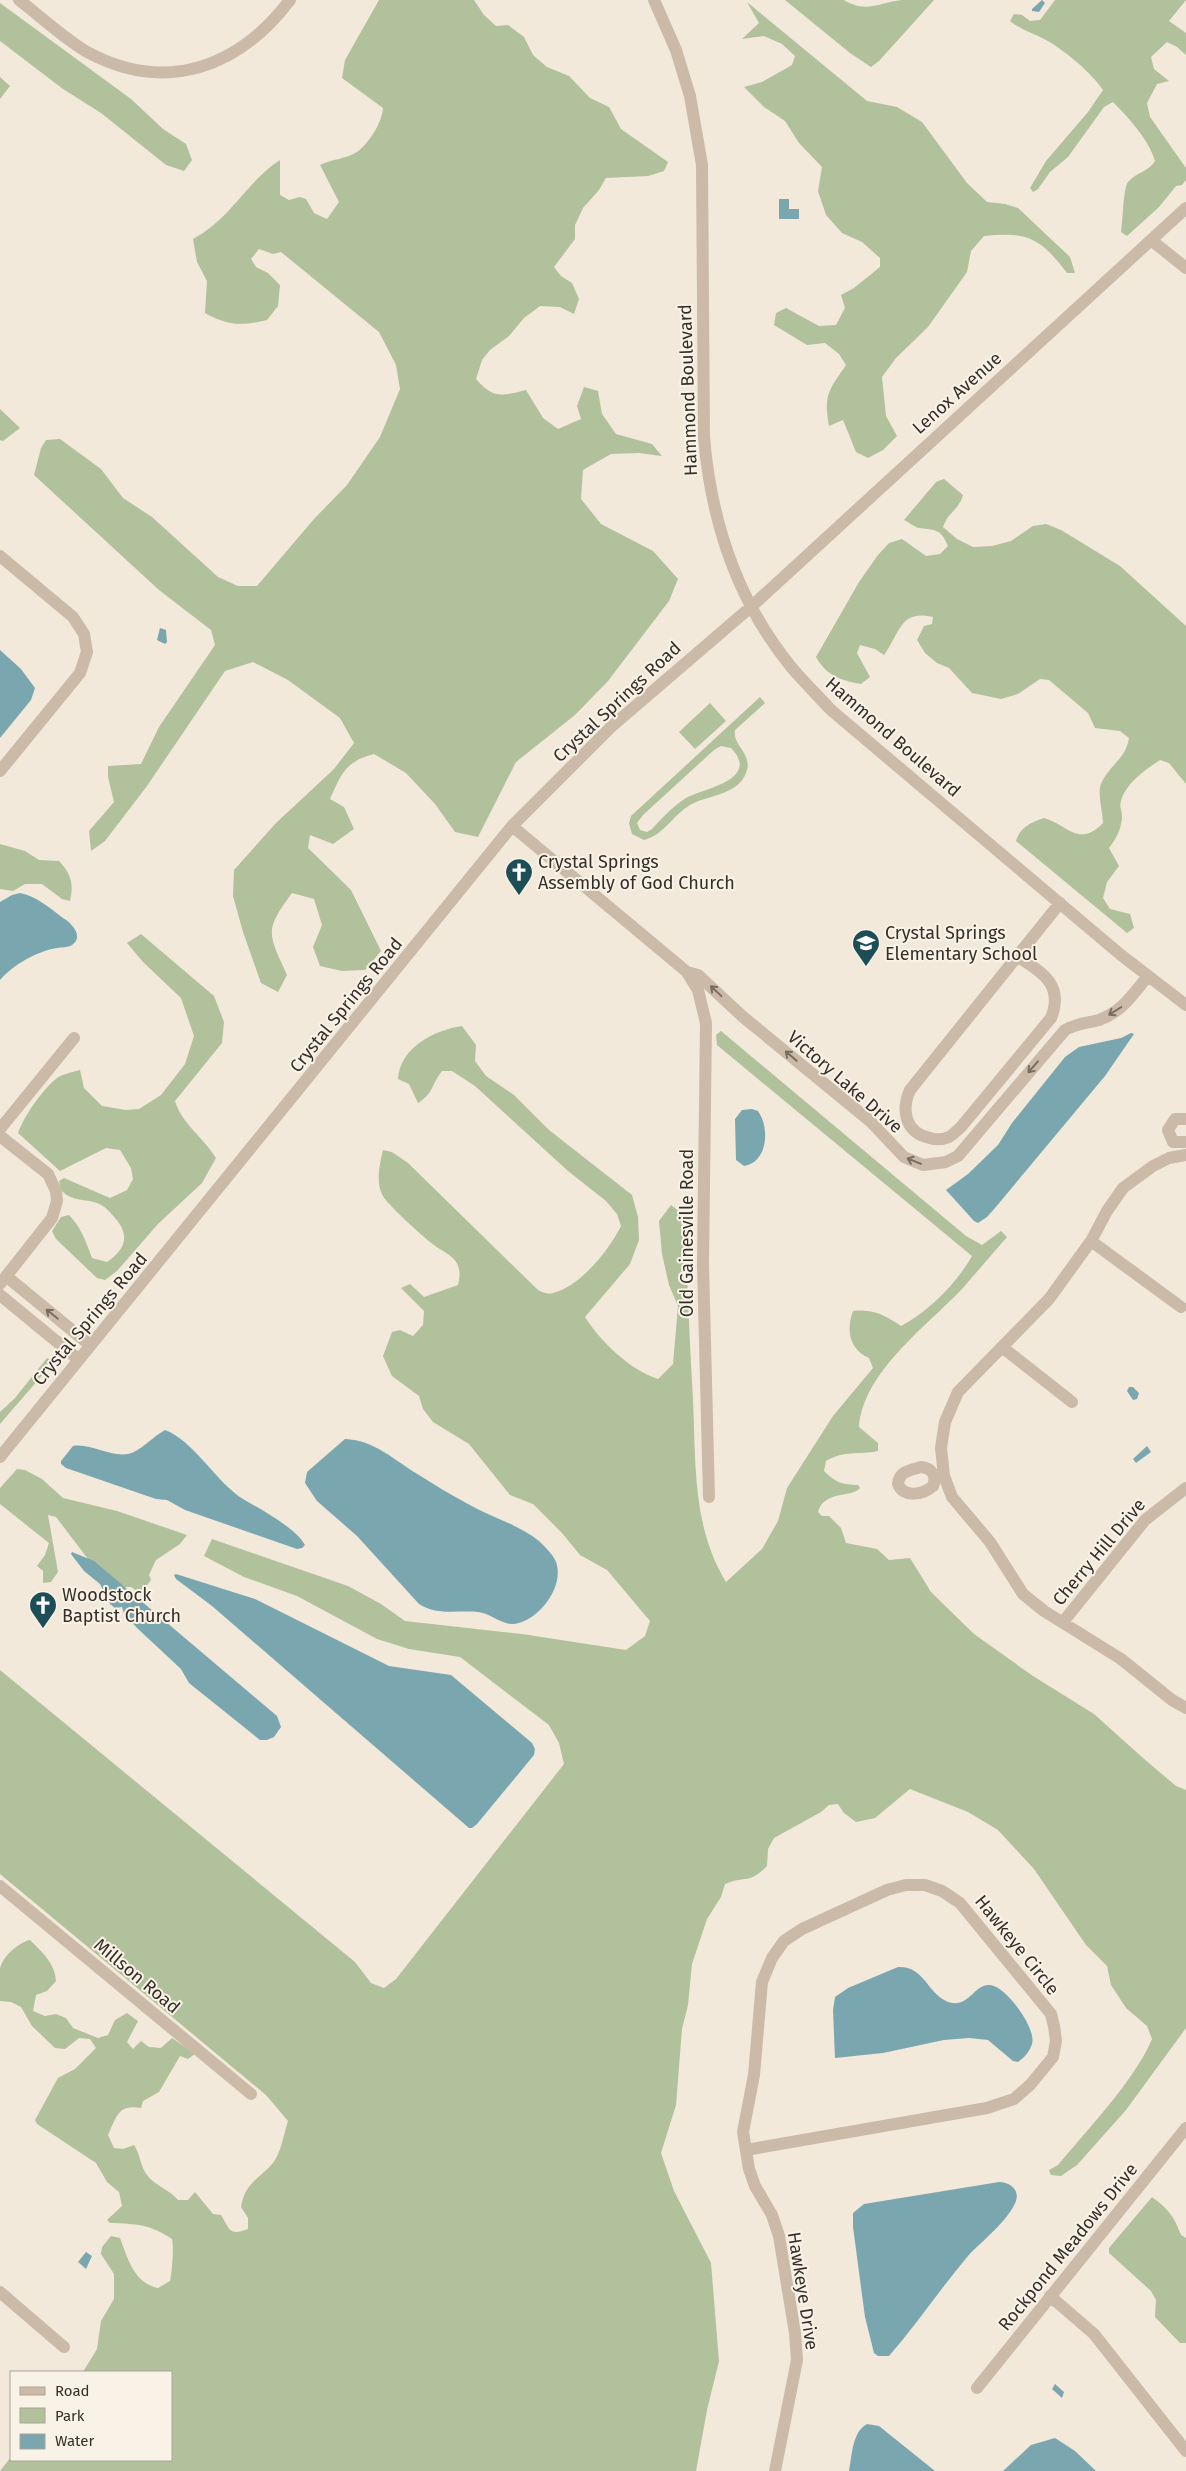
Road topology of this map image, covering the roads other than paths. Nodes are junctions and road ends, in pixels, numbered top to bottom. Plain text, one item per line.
1 (20, 0) edge
2 (290, 0) edge
3 (654, 0) edge
4 (1186, 208) edge
5 (1151, 240) junction
6 (1186, 268) edge
7 (0, 556) edge
8 (752, 606) junction
9 (0, 771) edge
10 (512, 826) junction
11 (1060, 903) junction
12 (1018, 957) junction
13 (687, 972) junction
14 (1148, 976) junction
15 (1186, 1005) edge
16 (74, 1038) dead end
17 (1186, 1119) edge
18 (0, 1129) edge
19 (0, 1136) edge
20 (1184, 1149) edge
21 (1091, 1241) junction
22 (3, 1280) edge
23 (0, 1295) edge
24 (1181, 1307) dead end
25 (90, 1345) junction
26 (1002, 1347) junction
27 (78, 1359) junction
28 (1072, 1402) dead end
29 (0, 1457) edge
30 (1186, 1488) edge
31 (709, 1497) dead end
32 (1063, 1622) junction
33 (1186, 1708) edge
34 (0, 1886) edge
35 (251, 2094) dead end
36 (1184, 2135) edge
37 (746, 2150) junction
38 (0, 2292) edge
39 (1050, 2296) junction
40 (64, 2347) dead end
41 (977, 2388) dead end
42 (1186, 2451) edge
43 (775, 2471) edge

1 - 2 street
3 - 8 street, Hammond Boulevard
4 - 5 street, Lenox Avenue
5 - 6 street
5 - 8 street, Lenox Avenue
7 - 9 street
8 - 10 street, Crystal Springs Road
8 - 11 street, Hammond Boulevard
10 - 13 street, Victory Lake Drive
10 - 25 street, Crystal Springs Road
11 - 12 street
11 - 14 street, Hammond Boulevard
12 - 12 street
14 -> 13 street, Victory Lake Drive
13 - 31 street, Old Gainesville Road
14 - 15 street, Hammond Boulevard
16 - 18 street
17 - 20 street
19 - 22 street
20 - 21 street
21 - 24 street
21 - 26 street
25 -> 22 street
23 - 27 street
25 - 27 street, Crystal Springs Road
26 - 28 street
26 - 32 street
27 - 29 street, Crystal Springs Road
30 - 32 street, Cherry Hill Drive
32 - 33 street
34 - 35 street, Millson Road
36 - 39 street, Rockpond Meadows Drive
37 - 37 street, Hawkeye Circle
37 - 43 street, Hawkeye Drive
38 - 40 street
39 - 41 street, Rockpond Meadows Drive
39 - 42 street

